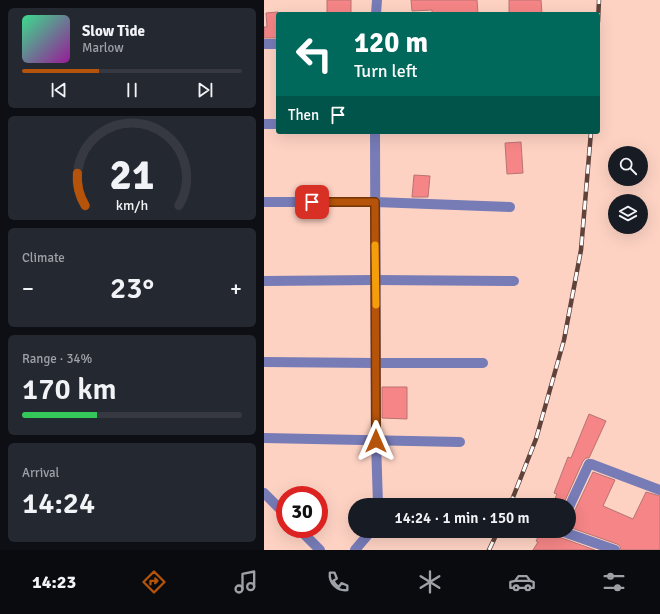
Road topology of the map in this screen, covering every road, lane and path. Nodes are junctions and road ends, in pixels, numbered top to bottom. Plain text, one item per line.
1 (377, 0) edge
2 (376, 12) edge
3 (264, 44) edge
4 (276, 44) edge
5 (264, 124) edge
6 (276, 124) edge
7 (375, 134) edge
8 (264, 202) edge
9 (375, 202) junction
10 (510, 207) dead end
11 (375, 280) junction
12 (514, 281) dead end
13 (264, 282) edge
14 (264, 362) edge
15 (376, 363) junction
16 (483, 363) dead end
17 (264, 438) edge
18 (376, 441) junction
19 (460, 442) dead end
20 (660, 490) edge
21 (264, 493) edge
22 (378, 498) edge
23 (573, 498) edge
24 (276, 505) edge
25 (576, 536) edge
26 (308, 538) edge
27 (364, 538) edge
28 (320, 550) edge
29 (355, 550) edge
30 (615, 550) edge

1 - 2 street
3 - 4 street
5 - 6 street
7 - 9 street
8 - 9 street
9 - 10 street
9 - 11 street
11 - 12 street
11 - 13 street
11 - 15 street
14 - 15 street
15 - 16 street
15 - 18 street
17 - 18 street
18 - 19 street
18 - 22 street
20 - 23 street
21 - 24 street
25 - 30 street
26 - 28 street
27 - 29 street

